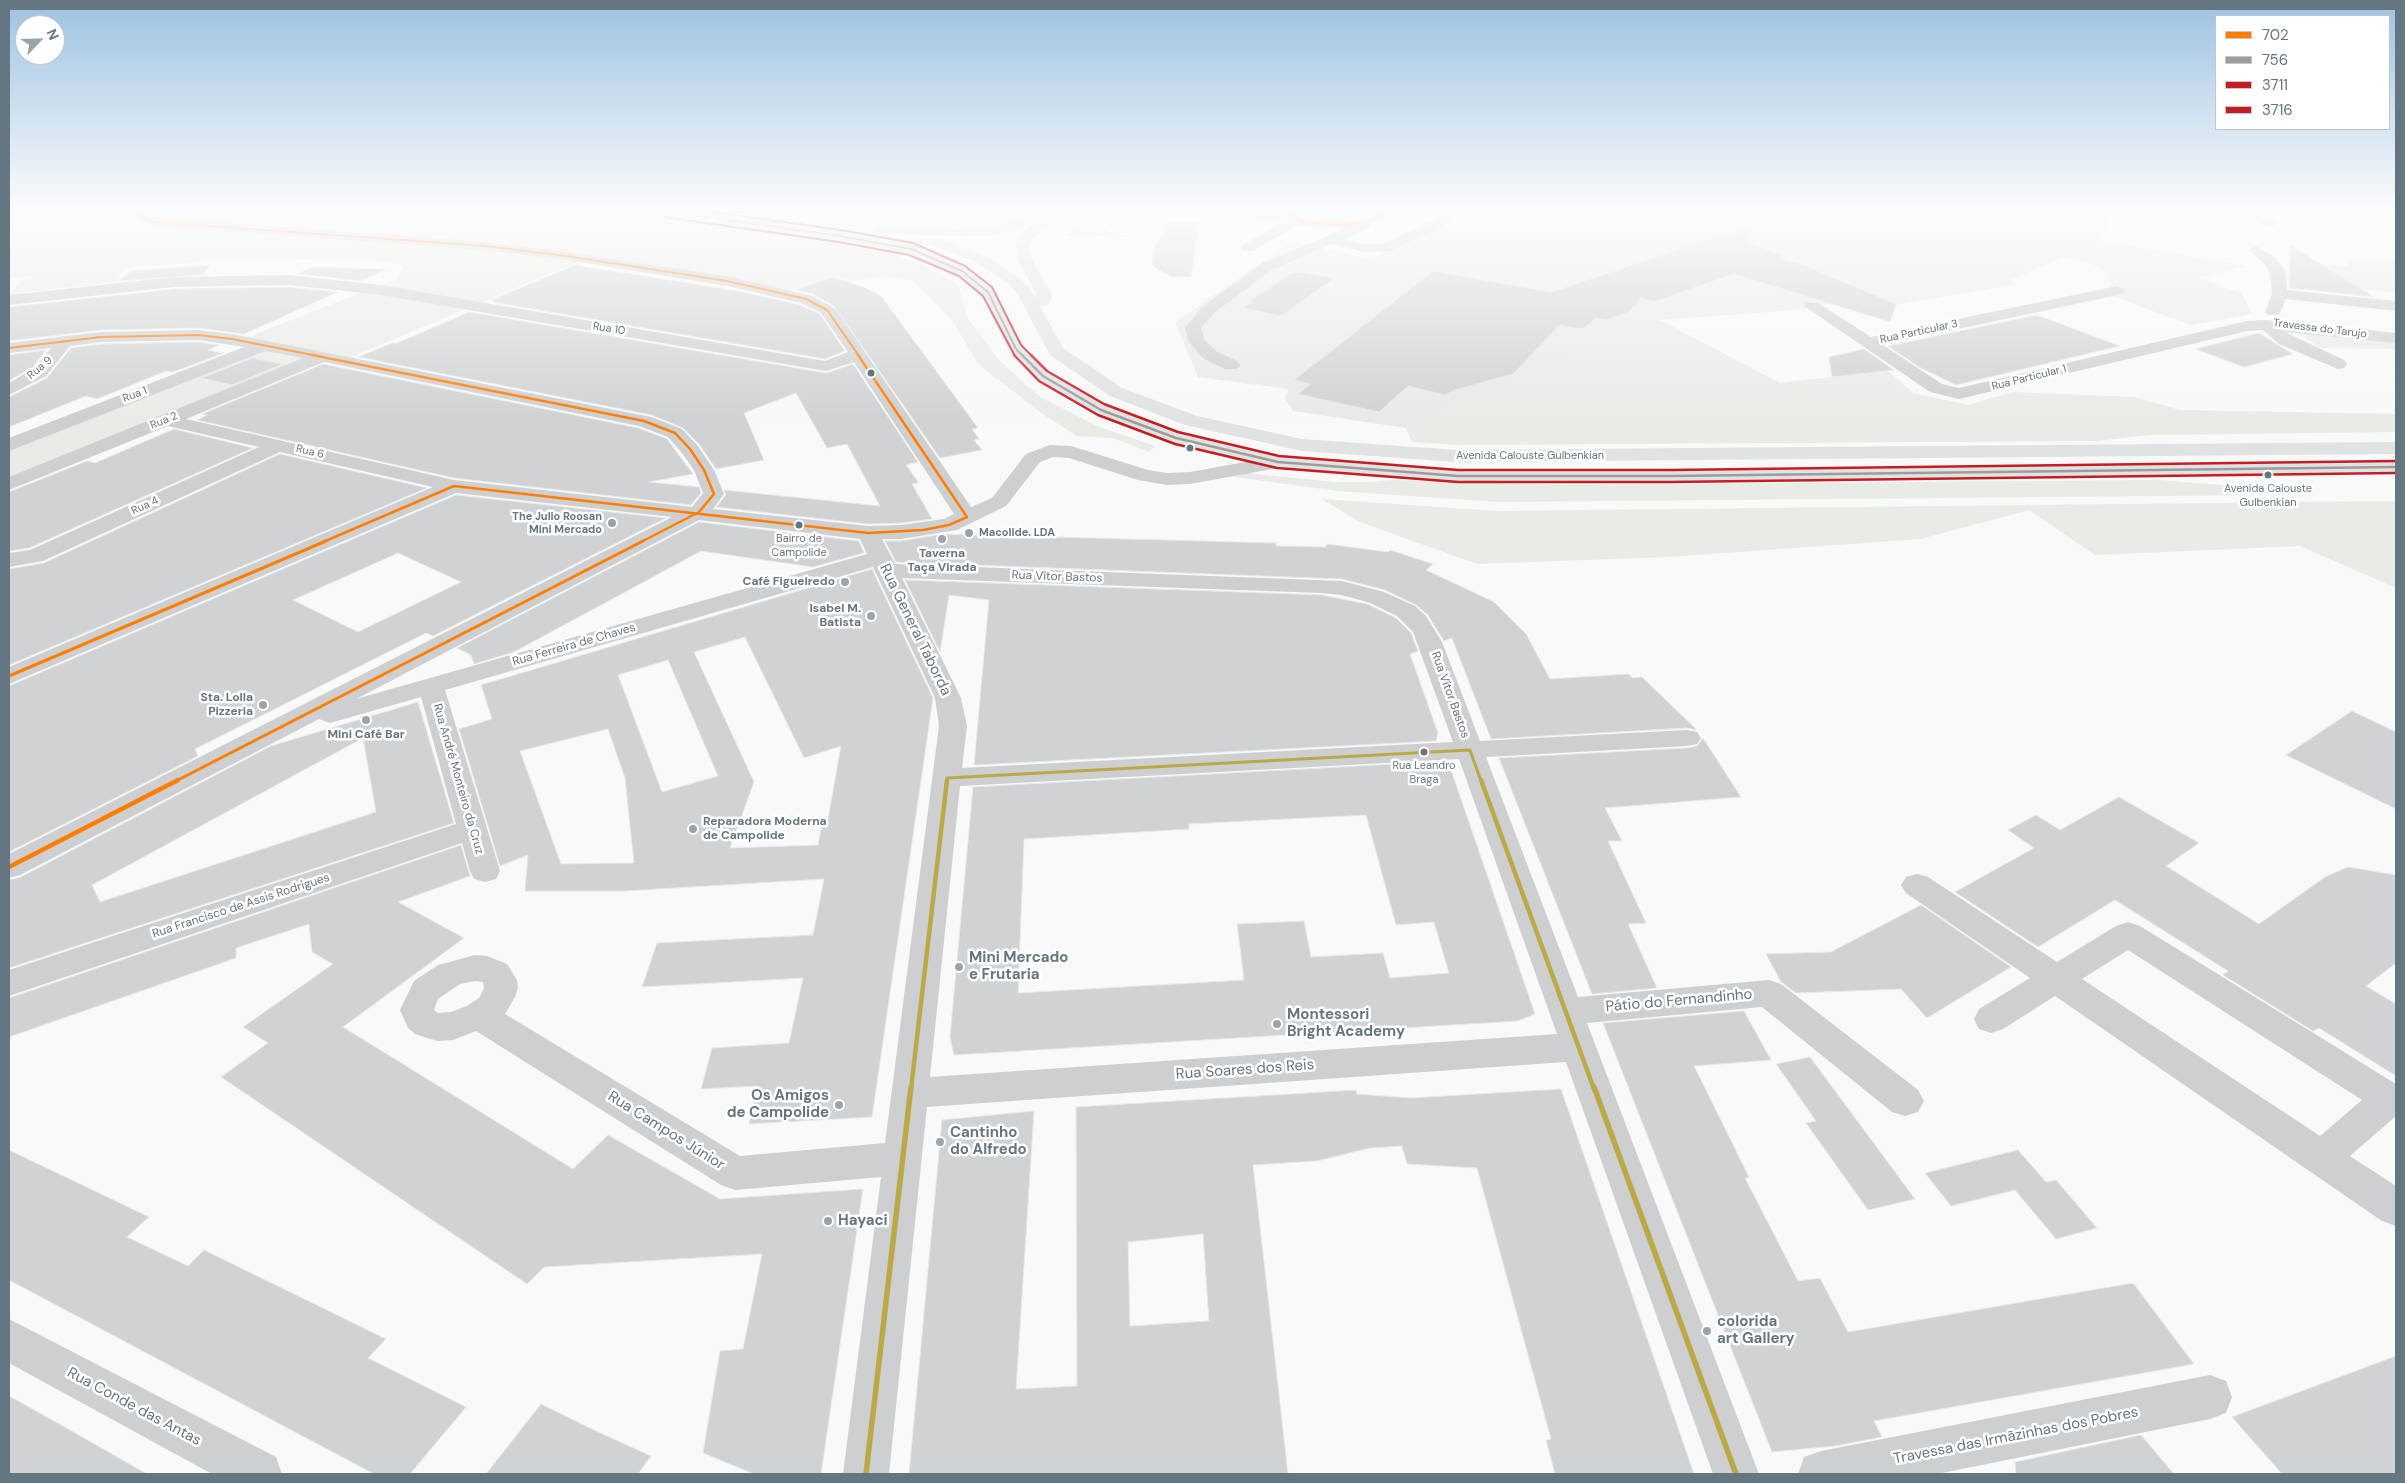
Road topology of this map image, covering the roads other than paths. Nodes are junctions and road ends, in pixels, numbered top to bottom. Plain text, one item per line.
1 (219, 280) edge
2 (291, 280) edge
3 (722, 280) edge
4 (973, 280) edge
5 (1013, 280) edge
6 (1036, 280) edge
7 (1249, 280) edge
8 (2278, 280) edge
9 (2117, 291) dead end
10 (2280, 294) junction
11 (9, 300) edge
12 (1812, 306) dead end
13 (2396, 306) edge
14 (1039, 320) junction
15 (2268, 325) junction
16 (2396, 338) edge
17 (65, 340) junction
18 (1868, 343) junction
19 (261, 346) junction
20 (9, 348) edge
21 (859, 354) junction
22 (318, 358) junction
23 (2338, 364) dead end
24 (1231, 365) dead end
25 (826, 366) junction
26 (882, 389) junction
27 (9, 390) edge
28 (167, 420) junction
29 (9, 445) edge
30 (279, 445) junction
31 (2390, 446) edge
32 (1278, 462) junction
33 (2396, 467) edge
34 (9, 484) edge
35 (454, 486) junction
36 (699, 512) junction
37 (967, 517) junction
38 (868, 533) junction
39 (9, 560) edge
40 (883, 564) junction
41 (9, 676) edge
42 (431, 686) junction
43 (269, 733) junction
44 (1687, 738) dead end
45 (1470, 750) junction
46 (947, 778) junction
47 (473, 829) junction
48 (9, 868) edge
49 (485, 871) dead end
50 (1917, 885) dead end
51 (2057, 978) junction
52 (9, 983) edge
53 (479, 1016) dead end
54 (1991, 1019) dead end
55 (1573, 1029) junction
56 (910, 1093) junction
57 (1905, 1101) dead end
58 (2322, 1157) junction
59 (903, 1158) junction
60 (2396, 1208) edge
61 (9, 1340) edge
62 (2210, 1397) dead end
63 (259, 1474) edge
64 (866, 1474) edge
65 (1736, 1474) edge
66 (1821, 1474) edge

1 - 11 street, Rua 10
2 - 25 street, Rua 10
3 - 21 street
4 - 32 main road, Avenida Calouste Gulbenkian
5 - 14 main road, Avenida Calouste Gulbenkian
6 - 14 main road
7 - 24 street
8 - 10 street, Travessa do Tarujo
9 - 18 street, Rua Particular 3
10 - 13 street
10 - 15 street, Travessa do Tarujo
12 - 18 street, Rua Particular 1
14 - 31 main road, Avenida Calouste Gulbenkian
15 - 16 street, Travessa do Tarujo
15 - 18 street, Rua Particular 1
15 - 23 street
17 - 19 street
17 - 20 street
17 - 27 street, Rua 9
19 - 22 street
19 - 29 street, Rua 1
21 - 25 street, Rua 10
21 - 26 street
22 - 28 street, Rua 2
22 - 36 street
25 - 26 street, Rua 10
26 - 37 street
28 - 30 street, Rua 6
28 - 34 street, Rua 2
30 - 35 street, Rua 6
30 - 39 street, Rua 4
32 - 33 main road, Avenida Calouste Gulbenkian
32 - 37 street, Rua 6
35 - 36 street, Rua 6
35 - 41 street
36 - 38 street, Rua 6
36 - 43 street
37 - 38 street, Rua 6
38 - 40 street, Rua General Taborda
40 - 42 street, Rua Ferreira de Chaves
40 - 45 street, Rua Vítor Bastos
40 - 46 street, Rua General Taborda
42 - 43 street, Rua Ferreira de Chaves
42 - 47 street, Rua André Monteiro da Cruz
43 - 48 street
44 - 45 street
45 - 46 street
45 - 55 street, Rua Vítor Bastos
46 - 56 street, Rua General Taborda
47 - 49 street, Rua André Monteiro da Cruz
47 - 52 street, Rua Francisco de Assis Rodrigues
50 - 51 street
51 - 54 street
51 - 58 street
51 - 58 street
53 - 59 street, Rua Campos Júnior
55 - 56 street, Rua Soares dos Reis
55 - 57 street, Pátio do Fernandinho
55 - 65 street, Rua Vítor Bastos
56 - 59 street, Rua General Taborda
58 - 60 street
59 - 64 street, Rua General Taborda
61 - 63 street, Rua Conde das Antas
62 - 66 street, Travessa das Irmãzinhas dos Pobres

